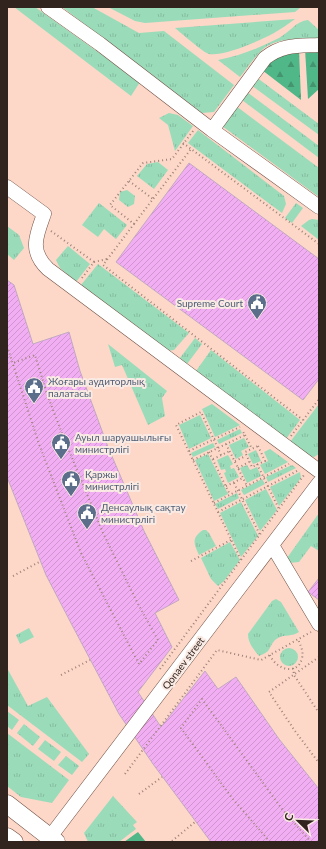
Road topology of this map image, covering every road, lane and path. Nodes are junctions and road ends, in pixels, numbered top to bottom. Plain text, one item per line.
1 (48, 7) edge
2 (319, 45) edge
3 (197, 126) dead end
4 (212, 130) junction
5 (183, 144) junction
6 (191, 149) junction
7 (129, 181) junction
8 (7, 187) edge
9 (153, 199) junction
10 (319, 207) edge
11 (41, 223) junction
12 (134, 224) junction
13 (319, 244) edge
14 (108, 258) junction
15 (94, 262) junction
16 (74, 289) junction
17 (7, 346) edge
18 (13, 363) junction
19 (319, 399) edge
20 (303, 420) junction
21 (245, 435) junction
22 (214, 440) junction
23 (226, 444) junction
24 (284, 444) junction
25 (218, 448) junction
26 (252, 449) junction
27 (264, 449) dead end
28 (189, 451) junction
29 (230, 451) junction
30 (260, 451) junction
31 (209, 452) junction
32 (221, 455) junction
33 (246, 456) junction
34 (213, 459) junction
35 (193, 460) junction
36 (235, 461) junction
37 (249, 462) junction
38 (257, 464) junction
39 (290, 464) dead end
40 (238, 468) junction
41 (316, 468) edge
42 (298, 470) dead end
43 (264, 477) junction
44 (243, 478) junction
45 (234, 483) junction
46 (319, 483) edge
47 (226, 486) junction
48 (247, 486) junction
49 (268, 486) junction
50 (238, 491) junction
51 (230, 495) junction
52 (242, 499) junction
53 (214, 503) junction
54 (279, 509) junction
55 (218, 512) junction
56 (260, 535) junction
57 (231, 540) junction
58 (272, 545) junction
59 (241, 560) junction
60 (41, 561) dead end
61 (191, 561) dead end
62 (13, 576) dead end
63 (316, 628) edge
64 (298, 639) junction
65 (270, 655) junction
66 (319, 657) edge
67 (90, 660) dead end
68 (293, 668) junction
69 (158, 671) dead end
70 (294, 674) junction
71 (61, 675) dead end
72 (319, 713) edge
73 (318, 759) edge
74 (319, 763) edge
75 (125, 774) dead end
76 (162, 777) dead end
77 (139, 794) dead end
78 (7, 804) edge
79 (195, 822) dead end
80 (7, 837) edge
81 (51, 840) edge
82 (172, 841) dead end
83 (14, 842) edge
84 (270, 842) edge
85 (311, 842) edge

1 - 4 street
2 - 4 street
3 - 5 path
4 - 10 street
5 - 6 path
5 - 7 path
6 - 9 path
6 - 13 path
7 - 9 path
7 - 12 path
8 - 11 street
9 - 12 path
11 - 15 path
11 - 16 street
12 - 14 path
14 - 15 path
14 - 20 path
15 - 16 path
16 - 24 street
17 - 18 path
18 - 18 path
19 - 20 path
20 - 24 path
21 - 22 path
21 - 23 path
21 - 26 path
22 - 25 path
22 - 28 path
22 - 28 path
23 - 25 path
23 - 29 path
24 - 41 street
25 - 31 path
25 - 32 path
26 - 30 path
26 - 33 path
27 - 30 path
28 - 35 path
29 - 32 path
29 - 36 path
30 - 38 path
31 - 34 path
31 - 35 path
32 - 34 path
33 - 36 path
33 - 37 path
34 - 47 path
35 - 53 path
36 - 40 path
37 - 38 path
37 - 40 path
38 - 43 path
39 - 43 path
40 - 44 path
41 - 54 path
42 - 49 path
43 - 48 path
43 - 49 path
44 - 45 path
44 - 48 path
45 - 47 path
45 - 50 path
46 - 58 street, Qonaev street
47 - 51 path
48 - 50 path
49 - 52 path
49 - 54 path
50 - 51 path
50 - 52 path
51 - 53 path
52 - 55 path
52 - 56 path
53 - 55 path
54 - 56 path
55 - 57 path
56 - 59 path
57 - 59 path
57 - 61 path
58 - 63 street
58 - 81 street, Qonaev street
59 - 69 path
60 - 62 path
63 - 64 path
64 - 65 path
64 - 68 path
65 - 68 path
65 - 75 path
66 - 70 path
67 - 71 path
68 - 70 path
70 - 72 path
70 - 73 path
73 - 74 path
76 - 77 path
78 - 81 main road
79 - 82 path
80 - 83 main road
84 - 85 path

